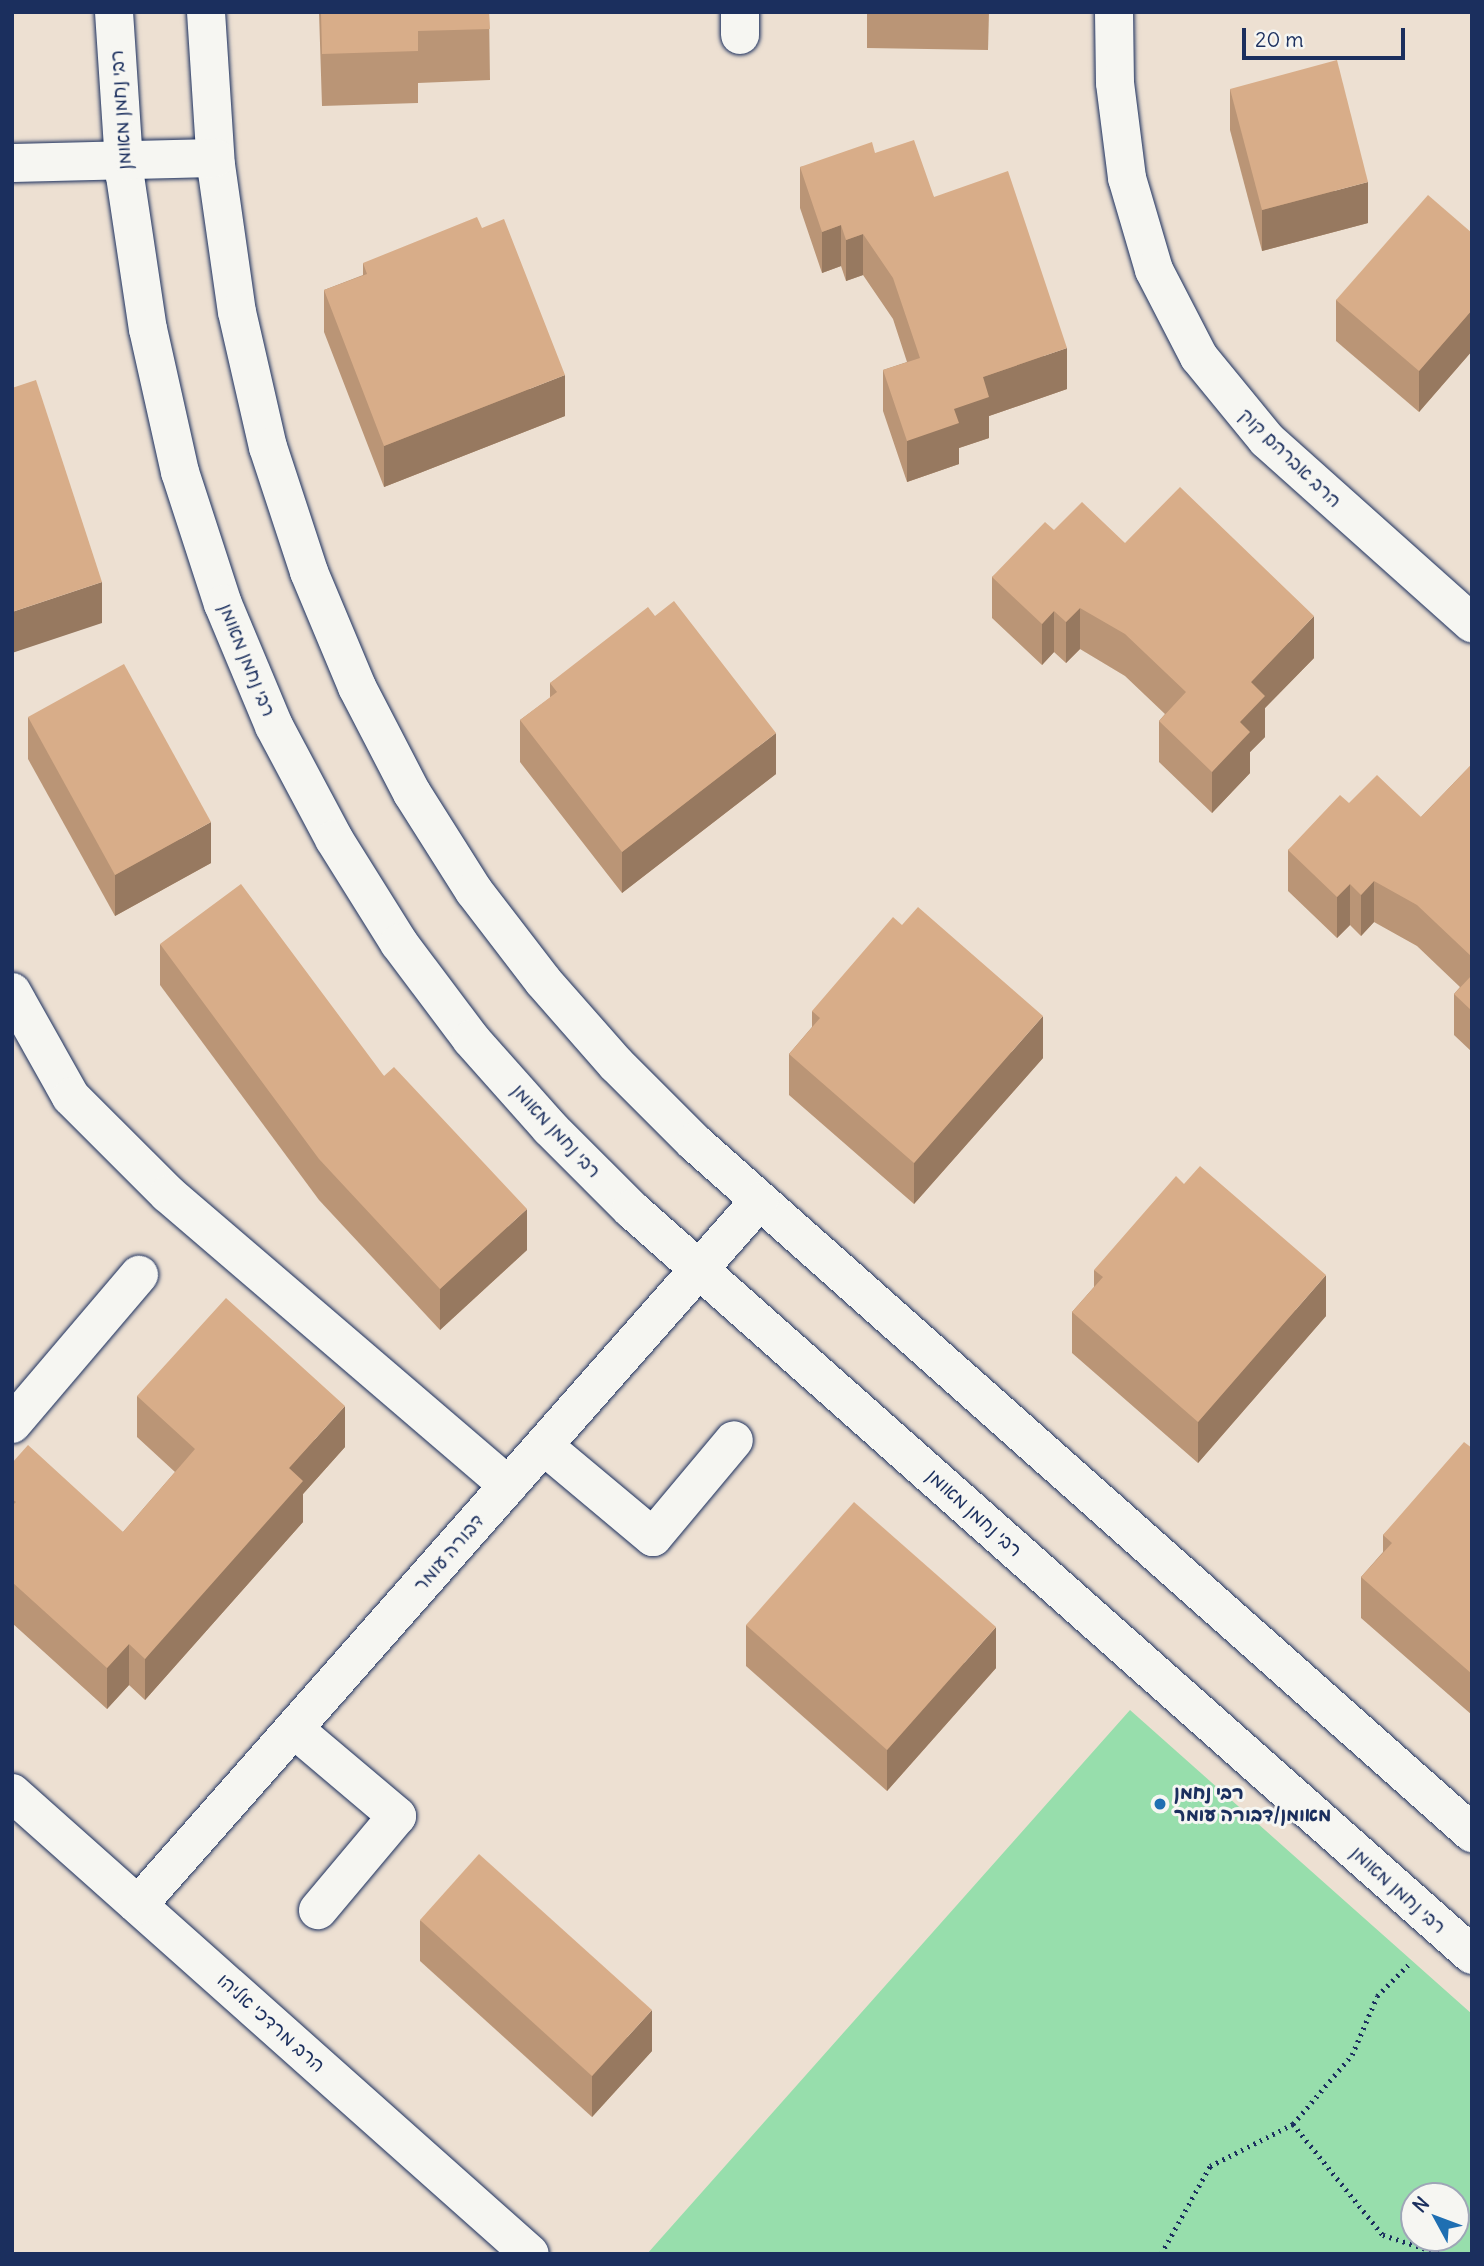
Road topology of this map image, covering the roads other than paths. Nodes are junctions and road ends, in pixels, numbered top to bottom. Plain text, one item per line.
1 (114, 12) edge
2 (206, 12) edge
3 (1114, 12) edge
4 (215, 158) junction
5 (124, 161) junction
6 (12, 163) edge
7 (1472, 623) edge
8 (12, 992) edge
9 (759, 1200) junction
10 (699, 1269) junction
11 (139, 1275) dead end
12 (12, 1424) edge
13 (734, 1440) dead end
14 (544, 1446) junction
15 (508, 1485) junction
16 (294, 1729) junction
17 (12, 1793) edge
18 (1472, 1833) edge
19 (138, 1905) junction
20 (318, 1910) dead end
21 (1472, 1955) edge
22 (530, 2254) edge

1 - 5 street, רבי נחמן מאומן
2 - 4 street
3 - 7 street, הרב אברהם קוק
4 - 5 street
4 - 9 street
5 - 6 street
5 - 10 street, רבי נחמן מאומן
8 - 15 street
9 - 10 street, דבורה עומר
9 - 18 street
10 - 14 street, דבורה עומר
10 - 21 street, רבי נחמן מאומן
11 - 12 street
13 - 14 street
14 - 15 street, דבורה עומר
15 - 16 street, דבורה עומר
16 - 19 street, דבורה עומר
16 - 20 street
17 - 19 street, הרב מרדכי אליהו
19 - 22 street, הרב מרדכי אליהו

